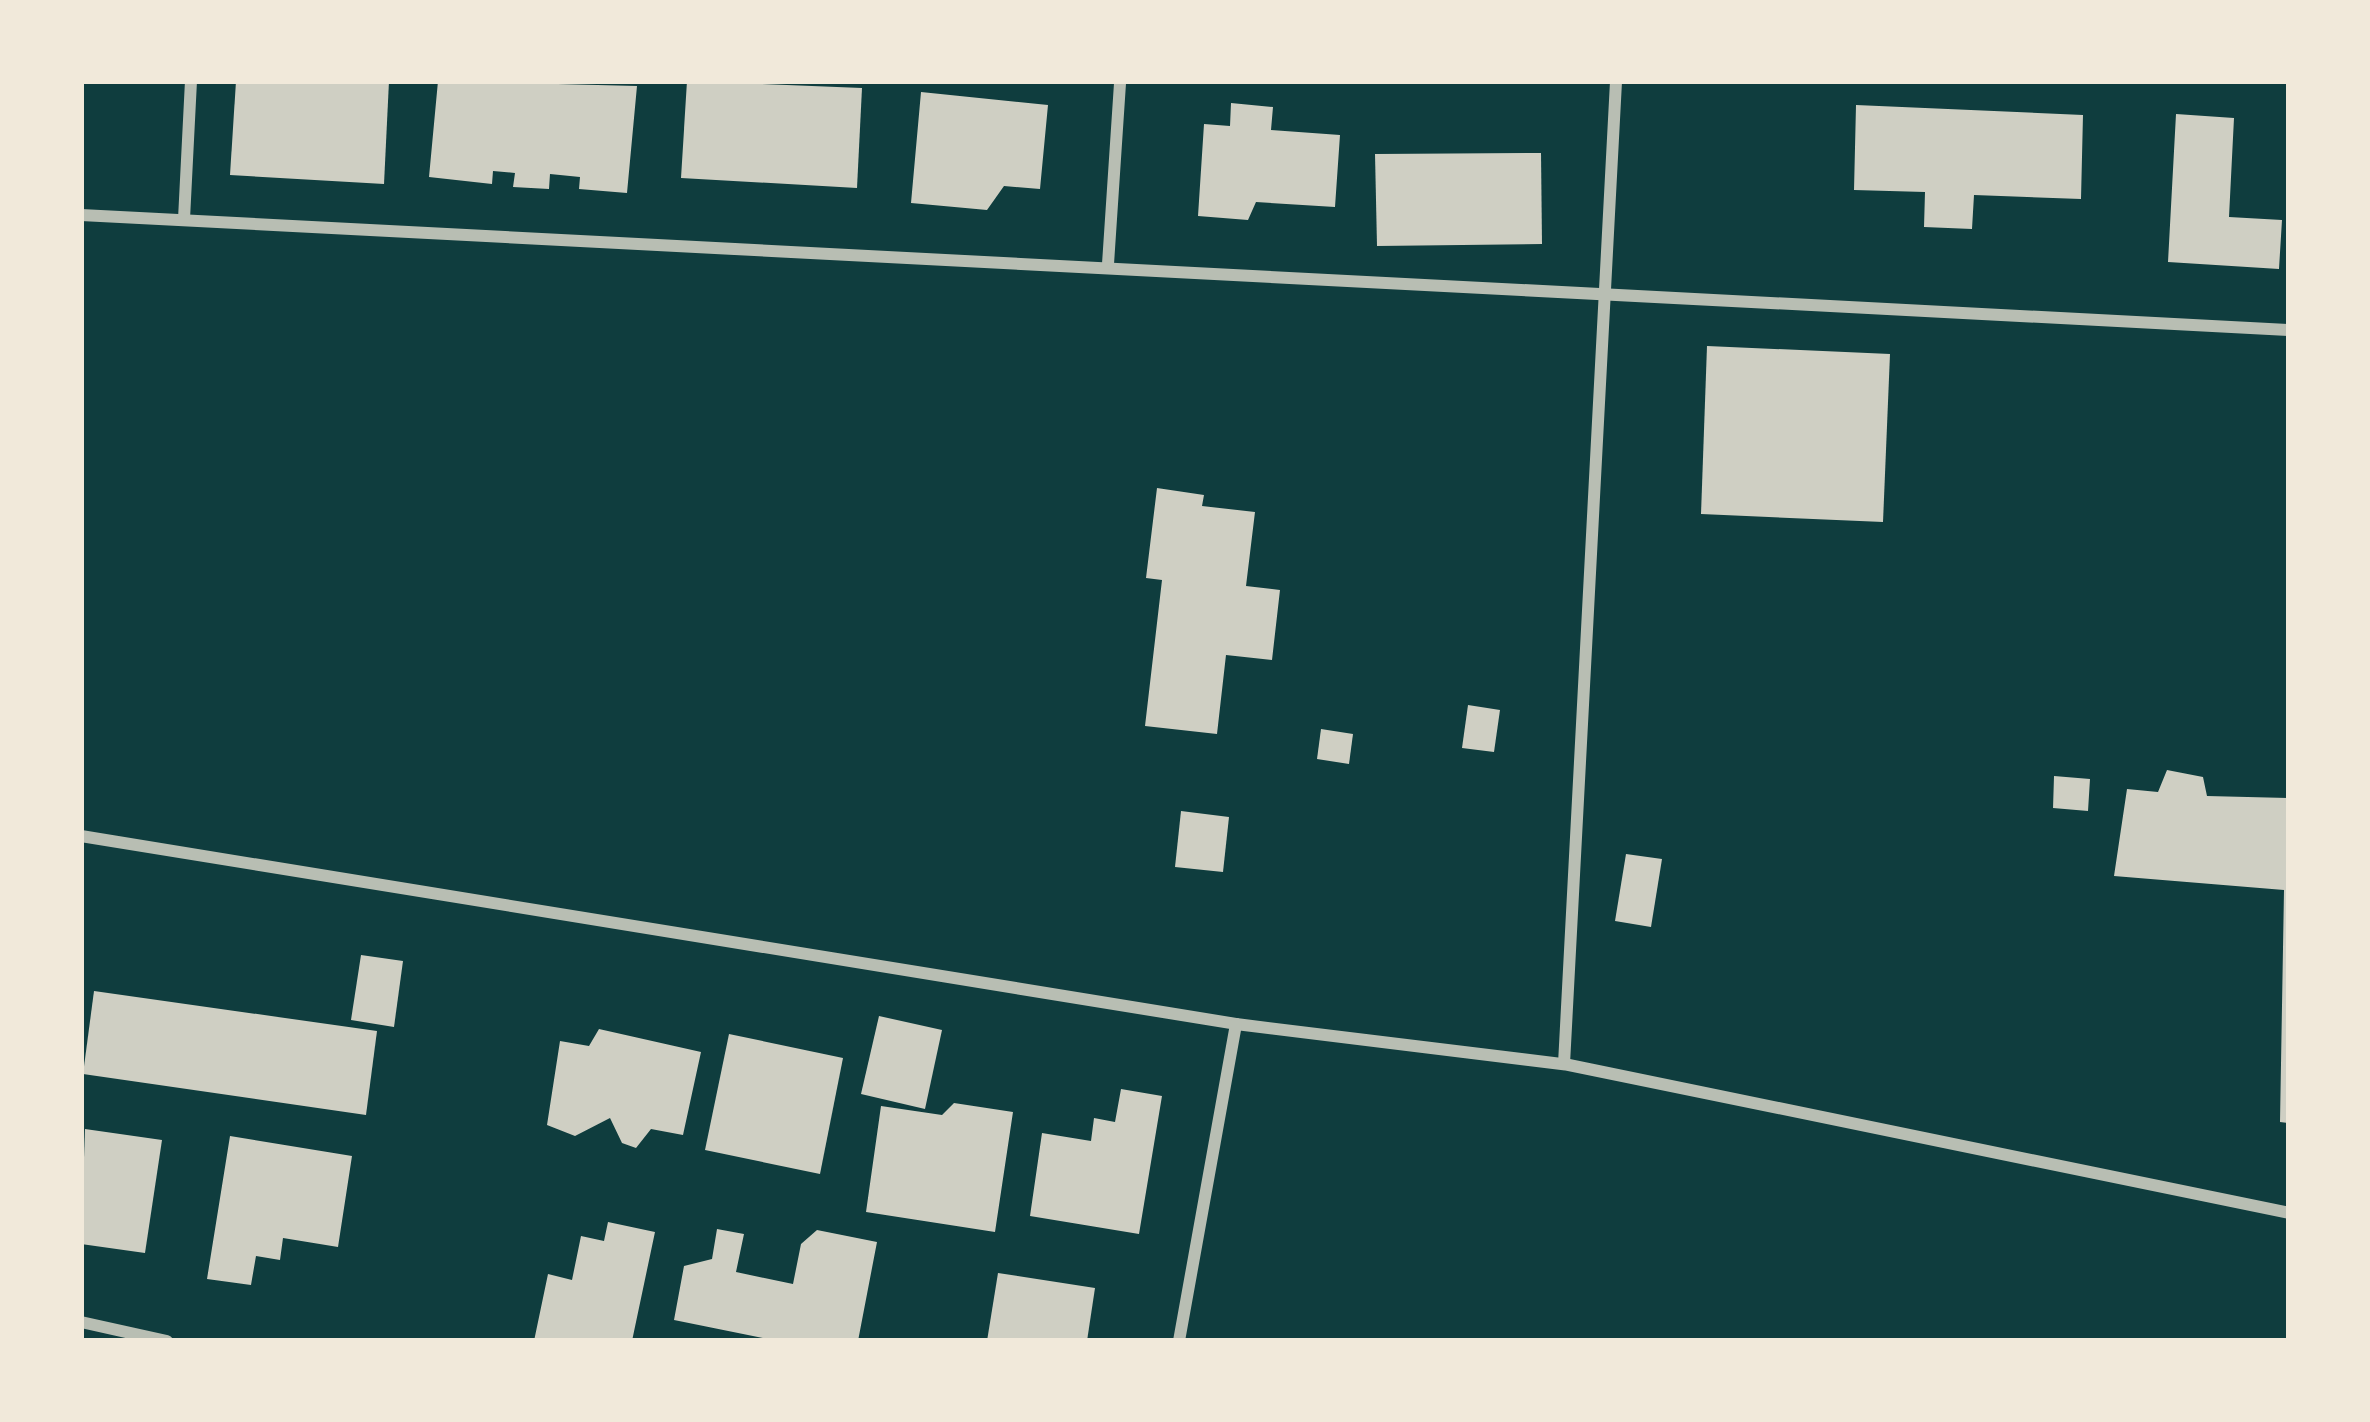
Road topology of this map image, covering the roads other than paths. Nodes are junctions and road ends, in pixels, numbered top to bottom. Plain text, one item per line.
1 (191, 81) edge
2 (1120, 81) edge
3 (1616, 81) edge
4 (81, 215) edge
5 (184, 219) junction
6 (1108, 264) junction
7 (1601, 292) junction
8 (2289, 330) edge
9 (81, 836) edge
10 (1236, 1024) junction
11 (1564, 1064) junction
12 (2289, 1213) edge
13 (81, 1322) edge
14 (166, 1341) edge
15 (1179, 1341) edge

1 - 5 street
2 - 6 street
3 - 7 street
4 - 5 street
5 - 6 street
6 - 7 street
7 - 8 street
7 - 11 street
9 - 10 street
10 - 11 street
10 - 15 street
11 - 12 street
13 - 14 street

